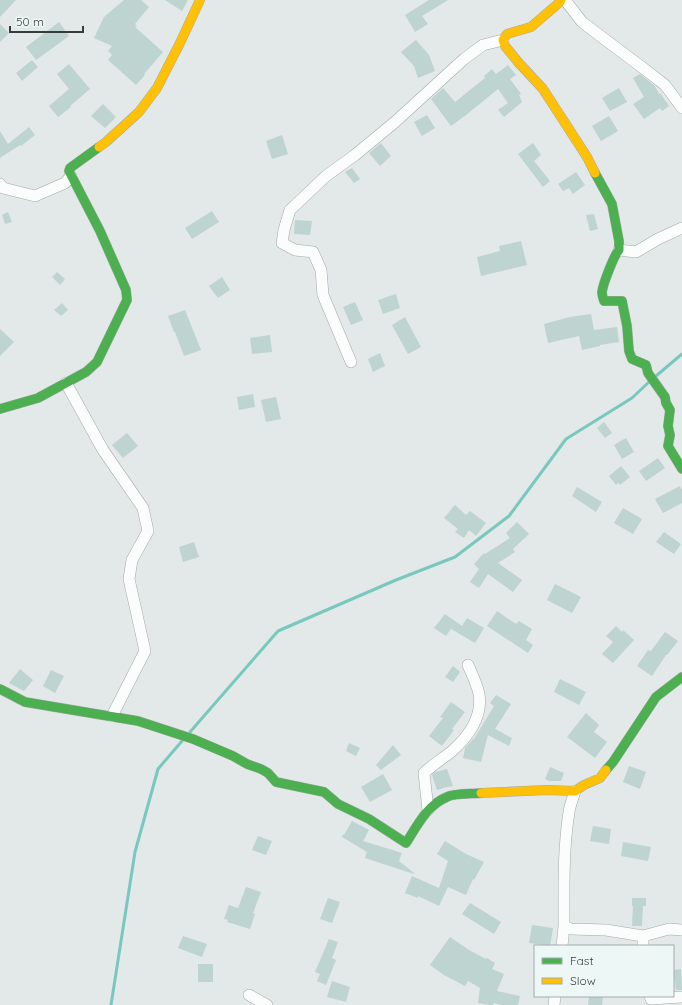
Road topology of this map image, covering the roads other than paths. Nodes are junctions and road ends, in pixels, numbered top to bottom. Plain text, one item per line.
1 (200, 0) edge
2 (561, 0) edge
3 (565, 0) edge
4 (502, 40) junction
5 (682, 108) edge
6 (71, 176) junction
7 (0, 184) edge
8 (682, 228) edge
9 (619, 250) junction
10 (351, 362) dead end
11 (66, 383) junction
12 (0, 409) edge
13 (682, 469) edge
14 (468, 665) dead end
15 (682, 677) edge
16 (0, 689) edge
17 (112, 716) junction
18 (575, 791) junction
19 (428, 810) junction
20 (564, 926) junction
21 (682, 930) edge
22 (643, 941) edge
23 (562, 945) edge
24 (249, 995) dead end
25 (650, 997) edge
26 (682, 997) edge
27 (267, 1005) edge

1 - 6 street
2 - 4 street
3 - 5 street
4 - 9 street
4 - 10 street
6 - 7 street
6 - 11 street
8 - 9 street
9 - 13 street
11 - 12 street
11 - 17 street
14 - 19 street
15 - 18 street
16 - 17 street
17 - 19 street
18 - 19 street
18 - 20 street
20 - 22 street
20 - 23 street
21 - 22 street
24 - 27 street
25 - 26 street

